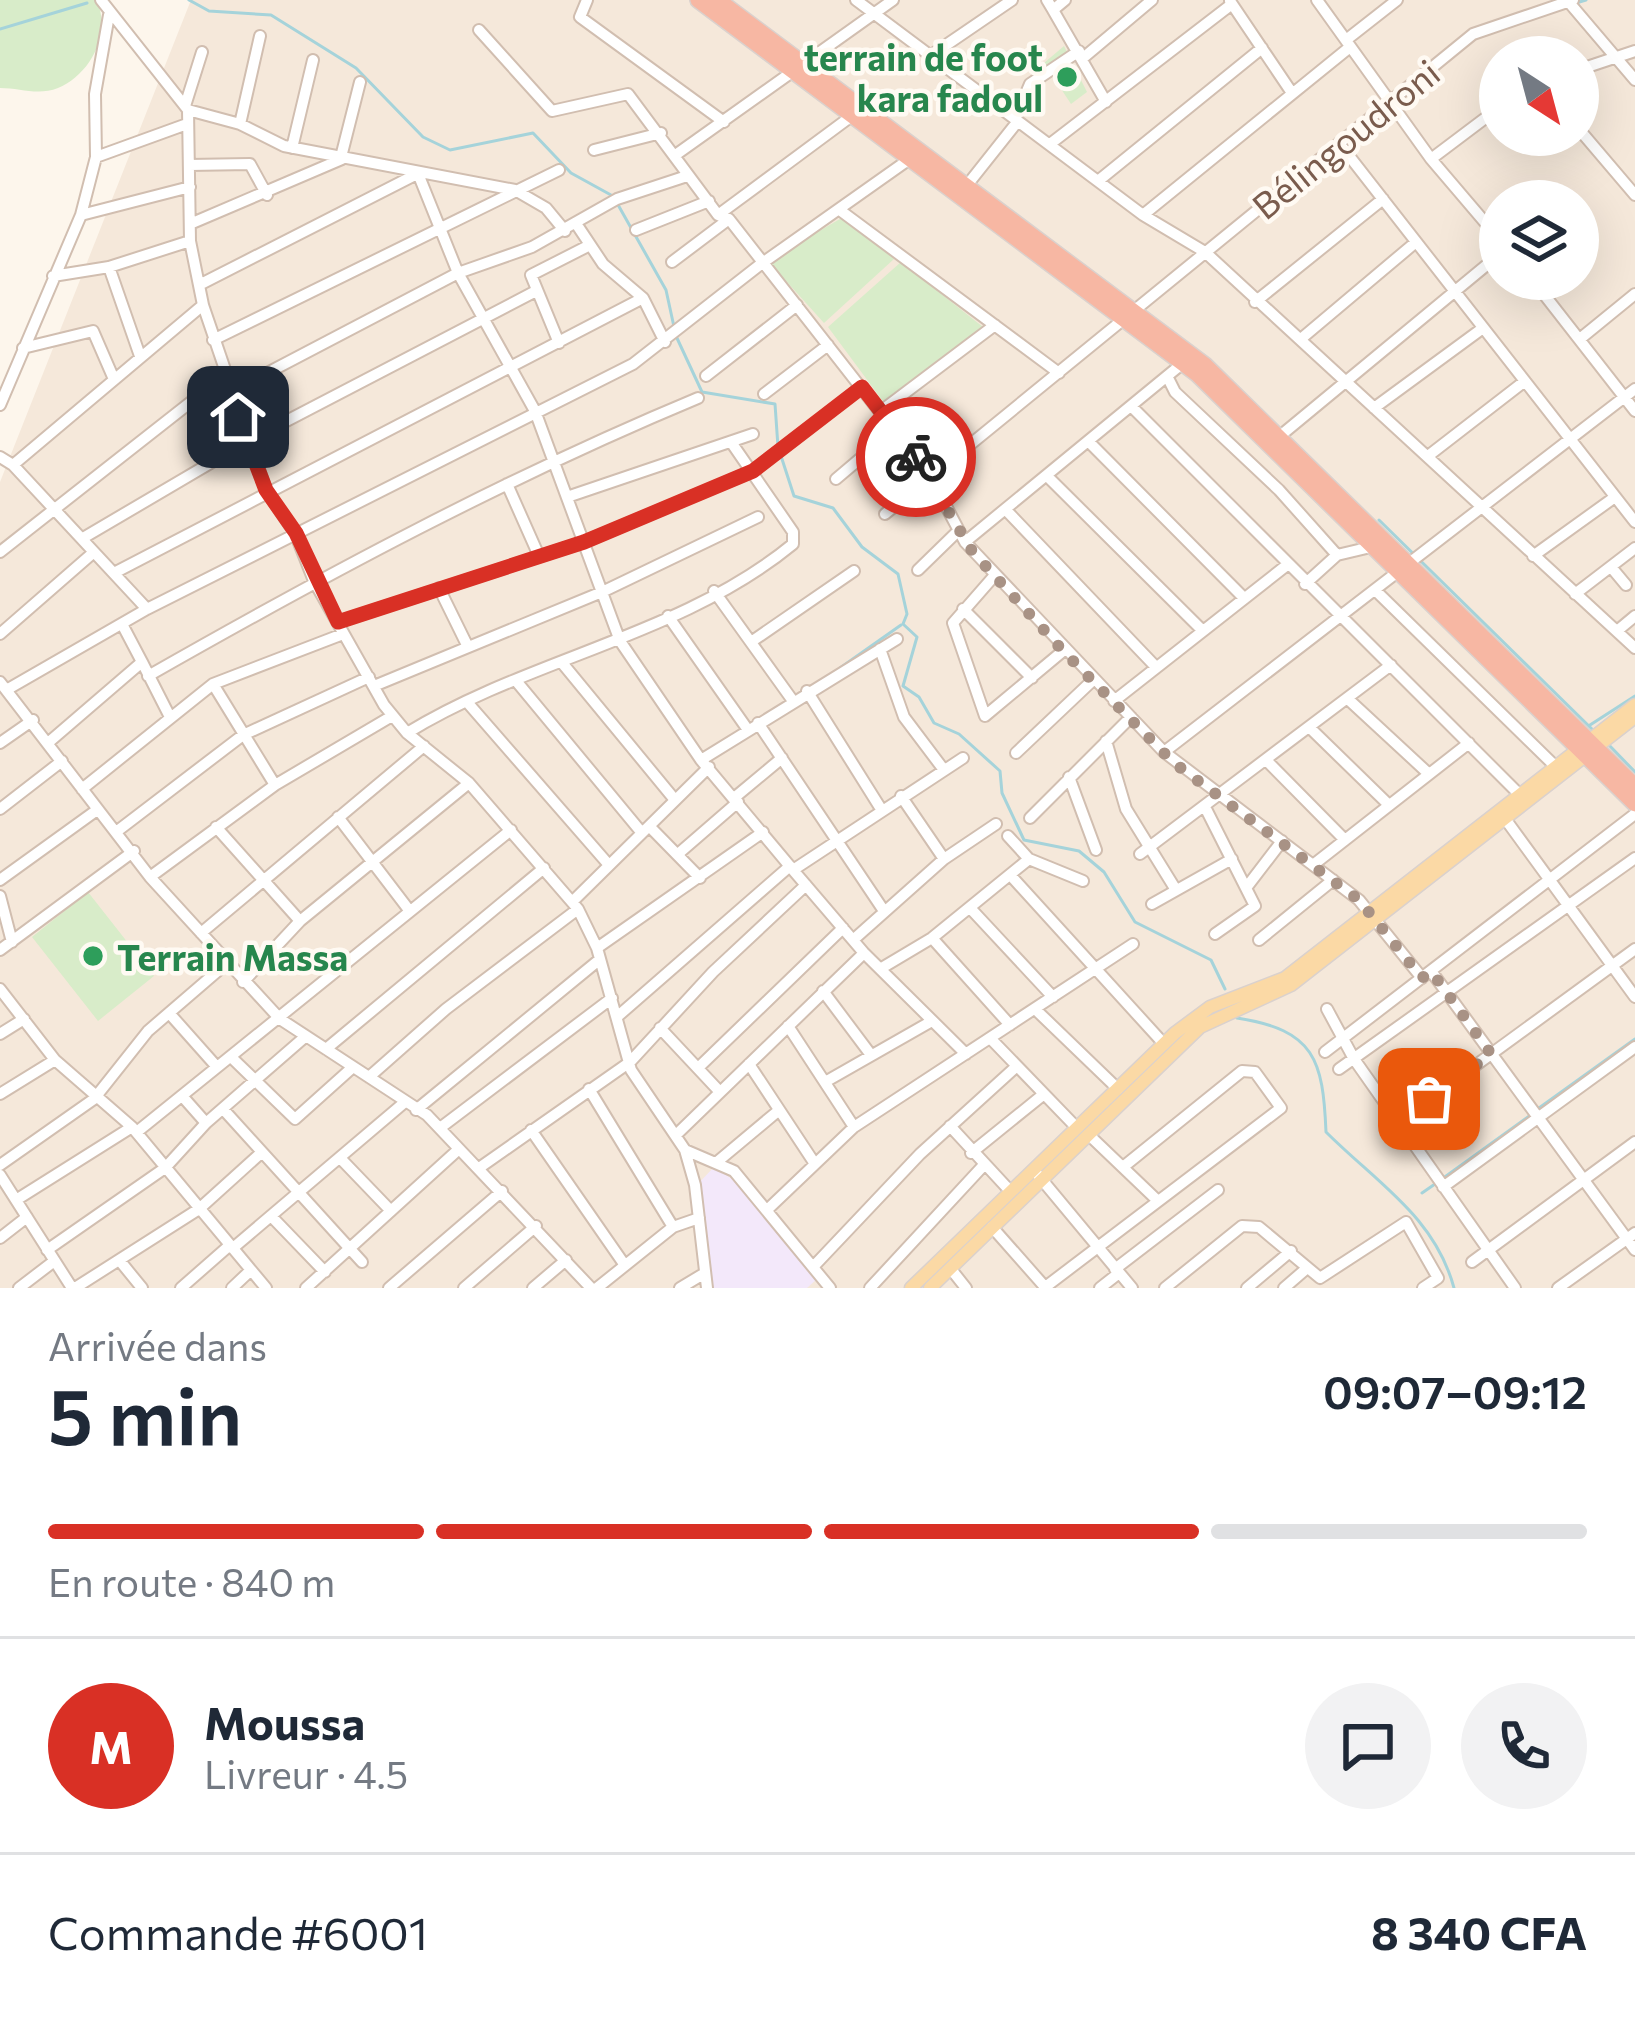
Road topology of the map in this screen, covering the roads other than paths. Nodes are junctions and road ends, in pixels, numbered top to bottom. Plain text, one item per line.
1 (101, 0) edge
2 (587, 0) edge
3 (698, 0) edge
4 (718, 0) edge
5 (856, 0) edge
6 (893, 0) edge
7 (1012, 0) edge
8 (1065, 0) edge
9 (1152, 0) edge
10 (1317, 0) edge
11 (1397, 0) edge
12 (1569, 1) edge
13 (1231, 2) edge
14 (1050, 5) edge
15 (874, 14) junction
16 (109, 15) junction
17 (479, 31) dead end
18 (260, 36) dead end
19 (1348, 44) junction
20 (1262, 48) junction
21 (1635, 51) edge
22 (202, 52) dead end
23 (1081, 54) junction
24 (931, 56) junction
25 (1615, 56) junction
26 (313, 60) dead end
27 (1599, 62) edge
28 (799, 68) junction
29 (1635, 80) edge
30 (360, 82) dead end
31 (1292, 93) junction
32 (1390, 102) junction
33 (1106, 103) junction
34 (187, 113) junction
35 (853, 115) junction
36 (1016, 120) junction
37 (724, 122) junction
38 (1479, 123) edge
39 (240, 124) junction
40 (661, 133) junction
41 (1340, 143) junction
42 (1050, 144) junction
43 (292, 148) junction
44 (594, 150) dead end
45 (1599, 153) edge
46 (674, 156) junction
47 (96, 157) junction
48 (343, 158) junction
49 (911, 158) junction
50 (1431, 159) junction
51 (189, 165) junction
52 (560, 170) dead end
53 (417, 175) junction
54 (687, 176) junction
55 (1098, 181) junction
56 (968, 184) junction
57 (190, 187) junction
58 (520, 193) junction
59 (267, 194) junction
60 (1635, 195) edge
61 (1383, 199) junction
62 (709, 201) junction
63 (841, 211) junction
64 (81, 215) junction
65 (1143, 215) junction
66 (1479, 215) edge
67 (723, 217) junction
68 (190, 224) junction
69 (441, 228) junction
70 (571, 228) junction
71 (636, 230) dead end
72 (190, 241) junction
73 (1416, 242) junction
74 (590, 245) junction
75 (1205, 252) junction
76 (672, 262) dead end
77 (761, 264) junction
78 (109, 267) junction
79 (1479, 271) edge
80 (458, 273) junction
81 (53, 276) junction
82 (199, 284) junction
83 (536, 291) junction
84 (1455, 291) junction
85 (1635, 294) edge
86 (643, 298) junction
87 (1549, 300) edge
88 (1255, 302) junction
89 (203, 305) junction
90 (796, 305) junction
91 (1129, 312) junction
92 (485, 321) junction
93 (995, 325) junction
94 (1484, 328) junction
95 (1302, 338) junction
96 (1581, 338) junction
97 (213, 340) junction
98 (665, 342) junction
99 (559, 343) junction
100 (828, 345) junction
101 (23, 348) junction
102 (140, 356) junction
103 (1183, 362) junction
104 (511, 365) junction
105 (1059, 373) junction
106 (224, 376) junction
107 (706, 376) dead end
108 (113, 377) junction
109 (1168, 378) junction
110 (1344, 378) junction
111 (1526, 381) junction
112 (862, 387) junction
113 (229, 393) junction
114 (1629, 393) edge
115 (764, 394) dead end
116 (698, 398) dead end
117 (0, 405) edge
118 (1132, 407) junction
119 (1374, 408) junction
120 (535, 411) junction
121 (880, 411) junction
122 (1635, 411) edge
123 (895, 429) junction
124 (753, 434) dead end
125 (1280, 436) junction
126 (1569, 437) junction
127 (248, 441) junction
128 (731, 442) junction
129 (1090, 442) junction
130 (1428, 456) junction
131 (0, 457) edge
132 (554, 458) junction
133 (13, 465) junction
134 (753, 471) junction
135 (930, 476) junction
136 (1047, 476) junction
137 (836, 479) dead end
138 (1310, 482) junction
139 (507, 484) junction
140 (266, 490) junction
141 (570, 496) junction
142 (1616, 496) junction
143 (1288, 500) junction
144 (1481, 503) junction
145 (54, 507) junction
146 (1005, 509) junction
147 (885, 514) dead end
148 (758, 517) dead end
149 (1635, 521) edge
150 (296, 533) junction
151 (961, 537) junction
152 (83, 538) junction
153 (584, 542) junction
154 (1375, 546) junction
155 (1635, 548) edge
156 (0, 552) edge
157 (94, 552) junction
158 (1336, 555) junction
159 (539, 556) junction
160 (1533, 556) junction
161 (1287, 565) junction
162 (1404, 566) junction
163 (1611, 566) junction
164 (918, 570) dead end
165 (854, 571) dead end
166 (114, 573) junction
167 (995, 575) junction
168 (314, 581) junction
169 (1305, 584) junction
170 (1626, 585) dead end
171 (439, 588) junction
172 (1375, 590) junction
173 (714, 591) junction
174 (602, 592) junction
175 (1576, 595) junction
176 (1244, 598) junction
177 (147, 609) junction
178 (963, 609) junction
179 (668, 616) junction
180 (1635, 616) edge
181 (1338, 618) junction
182 (122, 624) junction
183 (340, 628) junction
184 (1202, 630) junction
185 (1617, 631) junction
186 (0, 634) edge
187 (897, 639) dead end
188 (620, 641) junction
189 (751, 642) junction
190 (468, 647) junction
191 (1635, 648) edge
192 (880, 650) junction
193 (1063, 651) junction
194 (142, 662) junction
195 (563, 664) junction
196 (1391, 665) junction
197 (1156, 666) junction
198 (148, 676) junction
199 (1032, 678) junction
200 (1092, 680) junction
201 (371, 681) junction
202 (517, 682) junction
203 (213, 684) junction
204 (4, 686) edge
205 (808, 692) junction
206 (793, 700) junction
207 (1349, 700) junction
208 (1114, 701) junction
209 (467, 702) junction
210 (1635, 705) edge
211 (392, 716) junction
212 (170, 717) junction
213 (1131, 717) junction
214 (1635, 717) edge
215 (33, 720) junction
216 (753, 726) junction
217 (1311, 730) junction
218 (407, 733) junction
219 (243, 735) junction
220 (1106, 741) junction
221 (49, 742) junction
222 (0, 743) edge
223 (1468, 743) junction
224 (424, 746) junction
225 (1588, 749) junction
226 (1163, 752) junction
227 (1016, 754) dead end
228 (782, 758) junction
229 (963, 758) dead end
230 (62, 761) junction
231 (1268, 762) junction
232 (705, 764) junction
233 (1557, 768) junction
234 (944, 770) junction
235 (1429, 774) junction
236 (1069, 777) junction
237 (469, 783) junction
238 (275, 785) junction
239 (1635, 786) edge
240 (82, 789) junction
241 (901, 796) junction
242 (1221, 796) junction
243 (1521, 796) junction
244 (675, 800) junction
245 (736, 800) junction
246 (1635, 804) edge
247 (1389, 806) junction
248 (881, 808) junction
249 (0, 809) edge
250 (1206, 809) junction
251 (97, 810) junction
252 (1635, 814) edge
253 (338, 817) junction
254 (1030, 818) dead end
255 (1506, 820) junction
256 (996, 824) dead end
257 (216, 827) junction
258 (511, 830) junction
259 (646, 830) junction
260 (116, 832) junction
261 (763, 832) junction
262 (1008, 836) dead end
263 (840, 840) junction
264 (1345, 840) junction
265 (1282, 841) junction
266 (1152, 846) junction
267 (134, 850) junction
268 (1096, 850) dead end
269 (678, 854) junction
270 (1140, 854) dead end
271 (1635, 858) edge
272 (944, 859) junction
273 (1029, 859) junction
274 (1232, 859) junction
275 (375, 865) junction
276 (609, 865) junction
277 (1313, 865) junction
278 (544, 868) junction
279 (792, 868) junction
280 (150, 877) junction
281 (1012, 877) junction
282 (262, 878) junction
283 (700, 878) junction
284 (0, 880) edge
285 (1333, 880) junction
286 (1550, 880) junction
287 (1083, 881) dead end
288 (806, 885) junction
289 (1246, 888) junction
290 (1176, 890) junction
291 (0, 896) edge
292 (1152, 904) dead end
293 (1568, 905) junction
294 (575, 906) junction
295 (971, 909) junction
296 (409, 910) junction
297 (884, 911) junction
298 (1373, 916) junction
299 (300, 921) junction
300 (844, 928) junction
301 (201, 933) junction
302 (1215, 934) dead end
303 (932, 938) junction
304 (853, 940) junction
305 (1259, 940) dead end
306 (12, 942) junction
307 (1133, 944) dead end
308 (1635, 949) edge
309 (0, 950) edge
310 (864, 953) junction
311 (598, 954) junction
312 (227, 963) junction
313 (1612, 965) junction
314 (880, 969) junction
315 (1094, 970) junction
316 (1426, 974) junction
317 (244, 982) junction
318 (0, 988) edge
319 (823, 992) junction
320 (1447, 993) junction
321 (1052, 997) junction
322 (1635, 997) edge
323 (612, 998) junction
324 (1035, 1009) junction
325 (1328, 1009) dead end
326 (169, 1012) junction
327 (618, 1016) junction
328 (24, 1019) junction
329 (280, 1019) junction
330 (932, 1021) junction
331 (1010, 1025) junction
332 (788, 1026) junction
333 (660, 1028) junction
334 (0, 1034) edge
335 (306, 1036) junction
336 (989, 1038) junction
337 (1343, 1038) junction
338 (1164, 1044) junction
339 (1635, 1047) edge
340 (326, 1048) junction
341 (1325, 1052) dead end
342 (965, 1054) junction
343 (1491, 1054) junction
344 (871, 1055) junction
345 (231, 1057) junction
346 (1354, 1059) junction
347 (55, 1060) junction
348 (630, 1062) junction
349 (749, 1064) junction
350 (1017, 1066) junction
351 (218, 1067) junction
352 (352, 1067) junction
353 (699, 1067) junction
354 (1339, 1069) dead end
355 (369, 1077) junction
356 (256, 1081) junction
357 (825, 1082) junction
358 (589, 1089) junction
359 (1118, 1089) junction
360 (720, 1092) junction
361 (0, 1094) edge
362 (1044, 1094) junction
363 (183, 1097) junction
364 (94, 1099) junction
365 (410, 1106) junction
366 (224, 1109) junction
367 (778, 1111) junction
368 (1538, 1118) junction
369 (1398, 1122) junction
370 (206, 1123) junction
371 (950, 1126) junction
372 (854, 1127) junction
373 (440, 1128) junction
374 (135, 1129) junction
375 (531, 1130) junction
376 (1083, 1131) junction
377 (676, 1134) junction
378 (1635, 1142) edge
379 (459, 1149) junction
380 (685, 1150) junction
381 (262, 1152) junction
382 (971, 1153) junction
383 (341, 1159) junction
384 (717, 1162) junction
385 (815, 1164) junction
386 (0, 1165) edge
387 (983, 1166) junction
388 (1124, 1167) junction
389 (165, 1168) junction
390 (479, 1168) junction
391 (0, 1175) edge
392 (1038, 1175) junction
393 (1584, 1180) junction
394 (1443, 1186) junction
395 (1218, 1190) dead end
396 (502, 1191) junction
397 (302, 1192) junction
398 (1011, 1192) junction
399 (16, 1200) junction
400 (1158, 1201) junction
401 (199, 1209) junction
402 (391, 1210) junction
403 (768, 1210) junction
404 (271, 1216) junction
405 (26, 1217) junction
406 (699, 1218) junction
407 (536, 1226) junction
408 (673, 1228) junction
409 (992, 1228) junction
410 (0, 1238) edge
411 (1632, 1240) edge
412 (232, 1246) junction
413 (1097, 1246) junction
414 (351, 1248) junction
415 (47, 1250) junction
416 (1291, 1250) junction
417 (1487, 1251) junction
418 (566, 1260) junction
419 (120, 1261) junction
420 (53, 1262) junction
421 (362, 1262) dead end
422 (1472, 1262) dead end
423 (624, 1264) junction
424 (813, 1267) junction
425 (950, 1268) junction
426 (1306, 1269) junction
427 (251, 1270) junction
428 (1117, 1271) junction
429 (326, 1272) junction
430 (704, 1273) junction
431 (822, 1285) edge
432 (19, 1288) edge
433 (74, 1288) edge
434 (142, 1288) edge
435 (182, 1288) edge
436 (232, 1288) edge
437 (266, 1288) edge
438 (306, 1288) edge
439 (389, 1288) edge
440 (464, 1288) edge
441 (533, 1288) edge
442 (594, 1288) edge
443 (680, 1288) edge
444 (706, 1288) edge
445 (870, 1288) edge
446 (911, 1288) edge
447 (930, 1288) edge
448 (965, 1288) edge
449 (1045, 1288) edge
450 (1100, 1288) edge
451 (1132, 1288) edge
452 (1165, 1288) edge
453 (1247, 1288) edge
454 (1284, 1288) edge
455 (1423, 1288) edge
456 (1515, 1288) edge
457 (1558, 1288) edge

1 - 16 street
2 - 37 street
3 - 28 highway
4 - 28 highway
5 - 15 street
6 - 15 street
7 - 24 street
8 - 14 street
9 - 23 street
10 - 19 street
11 - 19 street
12 - 25 street
12 - 32 street, Bélingoudroni
13 - 20 street
13 - 33 street
14 - 23 street
15 - 24 street
15 - 28 street
16 - 34 street
16 - 47 street
17 - 40 street
18 - 39 street
19 - 31 street
19 - 32 street
20 - 31 street
20 - 55 street
21 - 25 street
22 - 34 street
23 - 33 street
23 - 36 street
24 - 36 street
25 - 27 street
25 - 29 street
26 - 43 street
28 - 35 highway
28 - 37 street
28 - 56 highway
30 - 48 street
31 - 65 street
32 - 41 street, Bélingoudroni
32 - 50 street
33 - 42 street
34 - 39 street
34 - 47 street
34 - 51 street
35 - 49 highway
35 - 67 street
36 - 42 street
36 - 56 street
37 - 46 street
38 - 50 street
39 - 43 street
40 - 44 street
40 - 46 street
41 - 61 street
41 - 75 street, Bélingoudroni
42 - 55 street
43 - 48 street
45 - 60 street
46 - 54 street
47 - 64 street
48 - 53 street
48 - 59 street
49 - 63 street
49 - 91 highway
50 - 66 street
51 - 57 street
51 - 59 street
52 - 58 street
53 - 58 street
53 - 69 street
53 - 82 street
54 - 62 street
54 - 70 street
55 - 65 street
56 - 91 highway
57 - 64 street
57 - 68 street
58 - 69 street
58 - 70 street
59 - 68 street
61 - 73 street
61 - 88 street
62 - 67 street
62 - 71 street
63 - 77 street
63 - 93 street
64 - 81 street
65 - 75 street
67 - 76 street
67 - 77 street
68 - 72 street
69 - 80 street
69 - 97 street
70 - 74 street
70 - 80 street
72 - 78 street
72 - 82 street
73 - 84 street
73 - 95 street
74 - 83 street
74 - 86 street
75 - 88 street
75 - 91 street, Bélingoudroni
77 - 90 street
77 - 98 street
78 - 81 street
78 - 102 street
79 - 84 street
80 - 92 street
80 - 113 street
81 - 101 street
82 - 89 street
83 - 92 street
83 - 99 street
84 - 94 street
84 - 110 street
85 - 96 street
86 - 98 street
86 - 99 street
87 - 96 street
88 - 95 street
89 - 97 street
89 - 102 street
90 - 100 street
90 - 107 street
91 - 103 highway
91 - 105 street, Bélingoudroni
91 - 125 highway
92 - 104 street
92 - 127 street
93 - 105 street
93 - 121 street
94 - 111 street
94 - 119 street
95 - 110 street
96 - 114 street
97 - 106 street
98 - 120 street
99 - 104 street
100 - 112 street
100 - 115 street
101 - 108 street
101 - 117 street
102 - 108 street
103 - 109 street
103 - 138 highway
104 - 120 street
104 - 140 street
105 - 135 street, Bélingoudroni
106 - 113 street
106 - 145 street
108 - 133 street
109 - 118 street
109 - 143 street
110 - 119 street
110 - 125 street
111 - 126 street
111 - 130 street
112 - 121 street
112 - 134 street
113 - 127 street
114 - 122 street
114 - 126 street
116 - 132 street
118 - 129 street
118 - 161 street
119 - 130 street
120 - 132 street
120 - 150 street
121 - 123 street
123 - 135 street
123 - 137 street
124 - 128 street
125 - 162 highway
126 - 142 street
126 - 144 street
127 - 140 street
127 - 152 street
128 - 134 street
128 - 141 street
129 - 136 street
129 - 176 street
130 - 144 street
131 - 133 street
132 - 139 street
132 - 141 street
133 - 145 street
134 - 153 street
134 - 173 street
135 - 147 street, Bélingoudroni
135 - 151 street
136 - 146 street
136 - 184 street
138 - 143 street
138 - 154 highway
139 - 159 street
139 - 168 street
140 - 150 street
140 - 166 street
141 - 153 street
142 - 149 street
142 - 160 street
143 - 158 street
144 - 160 street
144 - 162 street
145 - 152 street
145 - 156 street
146 - 151 street
146 - 197 street
148 - 174 street
150 - 168 street
150 - 177 street
151 - 164 street
151 - 167 street
152 - 157 street
153 - 159 street
153 - 174 street
154 - 158 street
154 - 162 highway
155 - 163 street
157 - 166 street
157 - 186 street
158 - 169 street
159 - 171 street
160 - 175 street
161 - 169 street
161 - 176 street
162 - 172 street
162 - 225 highway
163 - 170 street
163 - 175 street
165 - 189 street
166 - 177 street
167 - 178 street
167 - 193 street
168 - 183 street
168 - 198 street
169 - 181 street
171 - 183 street
171 - 190 street
172 - 181 street
172 - 233 street
173 - 179 street
173 - 189 street
174 - 188 street
174 - 190 street
175 - 185 street
176 - 184 street
177 - 182 street
178 - 199 street
178 - 199 street
179 - 188 street
179 - 216 street
180 - 185 street
181 - 196 street
181 - 226 street
182 - 194 street
182 - 204 street
183 - 201 street
183 - 203 street
184 - 197 street
185 - 191 street
187 - 192 street
188 - 195 street
188 - 232 street
189 - 206 street
190 - 201 street
192 - 205 street
192 - 234 street
193 - 199 street
193 - 200 street
194 - 198 street
194 - 221 street
195 - 202 street
195 - 244 street
196 - 207 street
196 - 223 street
197 - 208 street
198 - 212 street
200 - 208 street
200 - 227 street
201 - 211 street
201 - 219 street
202 - 209 street
202 - 259 street
203 - 212 street
203 - 219 street
204 - 215 street
205 - 206 street
205 - 248 street
206 - 216 street
207 - 217 street
207 - 235 street
208 - 213 street
209 - 218 street
209 - 276 street
210 - 225 main road
211 - 218 street
211 - 238 street
212 - 240 street
213 - 220 street
213 - 226 street
214 - 225 main road
215 - 221 street
215 - 222 street
216 - 228 street
216 - 232 street
217 - 231 street
217 - 247 street
218 - 224 street
219 - 238 street
219 - 260 street
220 - 236 street
220 - 266 street
221 - 230 street
223 - 235 street
223 - 243 street
224 - 237 street
224 - 253 street
225 - 233 main road
225 - 239 highway
225 - 246 highway
225 - 255 main road
226 - 242 street
228 - 245 street
228 - 263 street
229 - 234 street
230 - 240 street
230 - 249 street
231 - 242 street
231 - 264 street
232 - 244 street
232 - 245 street
233 - 243 main road
234 - 241 street
235 - 247 street
236 - 254 street
236 - 268 street
237 - 258 street
237 - 275 street
238 - 257 street
240 - 251 street
241 - 248 street
241 - 272 street
242 - 250 street
242 - 265 street
243 - 298 main road
244 - 259 street
245 - 261 street
245 - 269 street
247 - 264 street
248 - 263 street
250 - 266 street
250 - 274 street
251 - 260 street
251 - 284 street
252 - 286 street
253 - 275 street
253 - 282 street
255 - 286 street
255 - 298 main road
256 - 272 street
257 - 280 street
257 - 282 street
258 - 278 street
258 - 296 street
259 - 269 street
259 - 276 street
260 - 267 street
261 - 279 street
261 - 283 street
262 - 273 street
263 - 279 street
263 - 297 street
264 - 277 street
265 - 277 street
265 - 289 street
266 - 270 street
266 - 290 street
267 - 280 street
267 - 306 street
269 - 283 street
271 - 293 street
272 - 297 street
273 - 281 street
273 - 287 street
274 - 289 street
274 - 290 street
275 - 296 street
275 - 299 street
276 - 294 street
277 - 285 street
278 - 294 street
278 - 340 street
279 - 288 street
279 - 327 street
280 - 301 street
281 - 295 street
281 - 315 street
282 - 299 street
282 - 301 street
283 - 311 street
285 - 298 street
285 - 305 street
286 - 293 street
286 - 316 street
288 - 300 street
288 - 333 street
289 - 302 street
290 - 292 street
291 - 306 street
293 - 313 street
293 - 320 street
294 - 311 street
294 - 355 street
295 - 303 street
295 - 321 street
296 - 329 street
297 - 304 street
298 - 316 street
298 - 338 main road
298 - 376 main road
299 - 317 street
300 - 304 street
300 - 353 street
301 - 312 street
303 - 314 street
303 - 331 street
304 - 310 street
306 - 309 street
307 - 315 street
308 - 313 street
310 - 314 street
310 - 319 street
311 - 323 street
311 - 365 street
312 - 317 street
312 - 326 street
313 - 322 street
313 - 343 street
314 - 330 street
315 - 321 street
315 - 338 street
316 - 320 street
316 - 337 street
317 - 329 street
318 - 328 street
319 - 332 street
319 - 344 street
320 - 343 street
320 - 346 street
321 - 324 street
323 - 327 street
323 - 373 street
324 - 331 street
324 - 359 street
325 - 337 street
326 - 351 street
326 - 364 street
327 - 348 street
328 - 334 street
328 - 347 street
329 - 335 street
329 - 345 street
330 - 342 street
330 - 344 street
330 - 357 street
331 - 336 street
332 - 349 street
332 - 357 street
333 - 348 street
333 - 353 street
335 - 340 street
335 - 356 street
336 - 342 street
336 - 350 street
337 - 341 street
337 - 346 street
338 - 359 main road
339 - 368 street
340 - 352 street
342 - 372 street
343 - 368 street
343 - 369 street
344 - 357 street
345 - 351 street
345 - 356 street
346 - 354 street
346 - 369 street
347 - 361 street
347 - 364 street
348 - 358 street
348 - 377 street
349 - 360 street
349 - 367 street
350 - 362 street
350 - 371 street
351 - 363 street
352 - 355 street
352 - 356 street
353 - 360 street
355 - 365 street
356 - 366 street
357 - 372 street
358 - 375 street
358 - 408 street
359 - 376 main road
360 - 377 street
362 - 376 street
362 - 382 street
363 - 370 street
363 - 374 street
364 - 374 street
364 - 386 street
365 - 373 street
365 - 383 street
366 - 370 street
366 - 381 street
367 - 384 street
367 - 385 street
368 - 393 street
368 - 394 street
369 - 394 street
370 - 389 street
371 - 382 street
371 - 424 street
372 - 385 street
373 - 379 street
374 - 389 street
374 - 399 street
375 - 390 street
375 - 423 street
376 - 388 street
376 - 392 main road
377 - 380 street
378 - 393 street
379 - 390 street
379 - 402 street
380 - 384 street
380 - 406 street
381 - 397 street
381 - 401 street
382 - 387 street
383 - 397 street
383 - 402 street
384 - 403 street
385 - 403 street
387 - 398 street
387 - 445 street
388 - 400 street
388 - 400 street
389 - 401 street
389 - 415 street
390 - 396 street
391 - 399 street
392 - 398 main road
392 - 409 main road
392 - 413 street
393 - 411 street
393 - 417 street
394 - 417 street
395 - 428 street
396 - 407 street
396 - 439 street
397 - 404 street
397 - 414 street
398 - 446 main road
399 - 405 street
400 - 413 street
401 - 412 street
401 - 419 street
402 - 414 street
403 - 424 street
404 - 412 street
404 - 429 street
405 - 410 street
405 - 415 street
406 - 408 street
406 - 430 street
407 - 418 street
407 - 440 street
408 - 423 street
409 - 425 main road
409 - 449 street
411 - 457 street
412 - 427 street
412 - 435 street
413 - 428 street
413 - 449 street
414 - 421 street
414 - 429 street
415 - 420 street
416 - 426 street
416 - 452 street
416 - 453 street
417 - 422 street
417 - 456 street
418 - 441 street
418 - 442 street
419 - 433 street
419 - 434 street
420 - 432 street
420 - 433 street
423 - 442 street
424 - 431 street
425 - 447 main road
425 - 448 street
426 - 454 street
426 - 455 street
427 - 436 street
427 - 437 street
428 - 450 street
428 - 451 street
429 - 438 street
430 - 443 street
430 - 444 street

